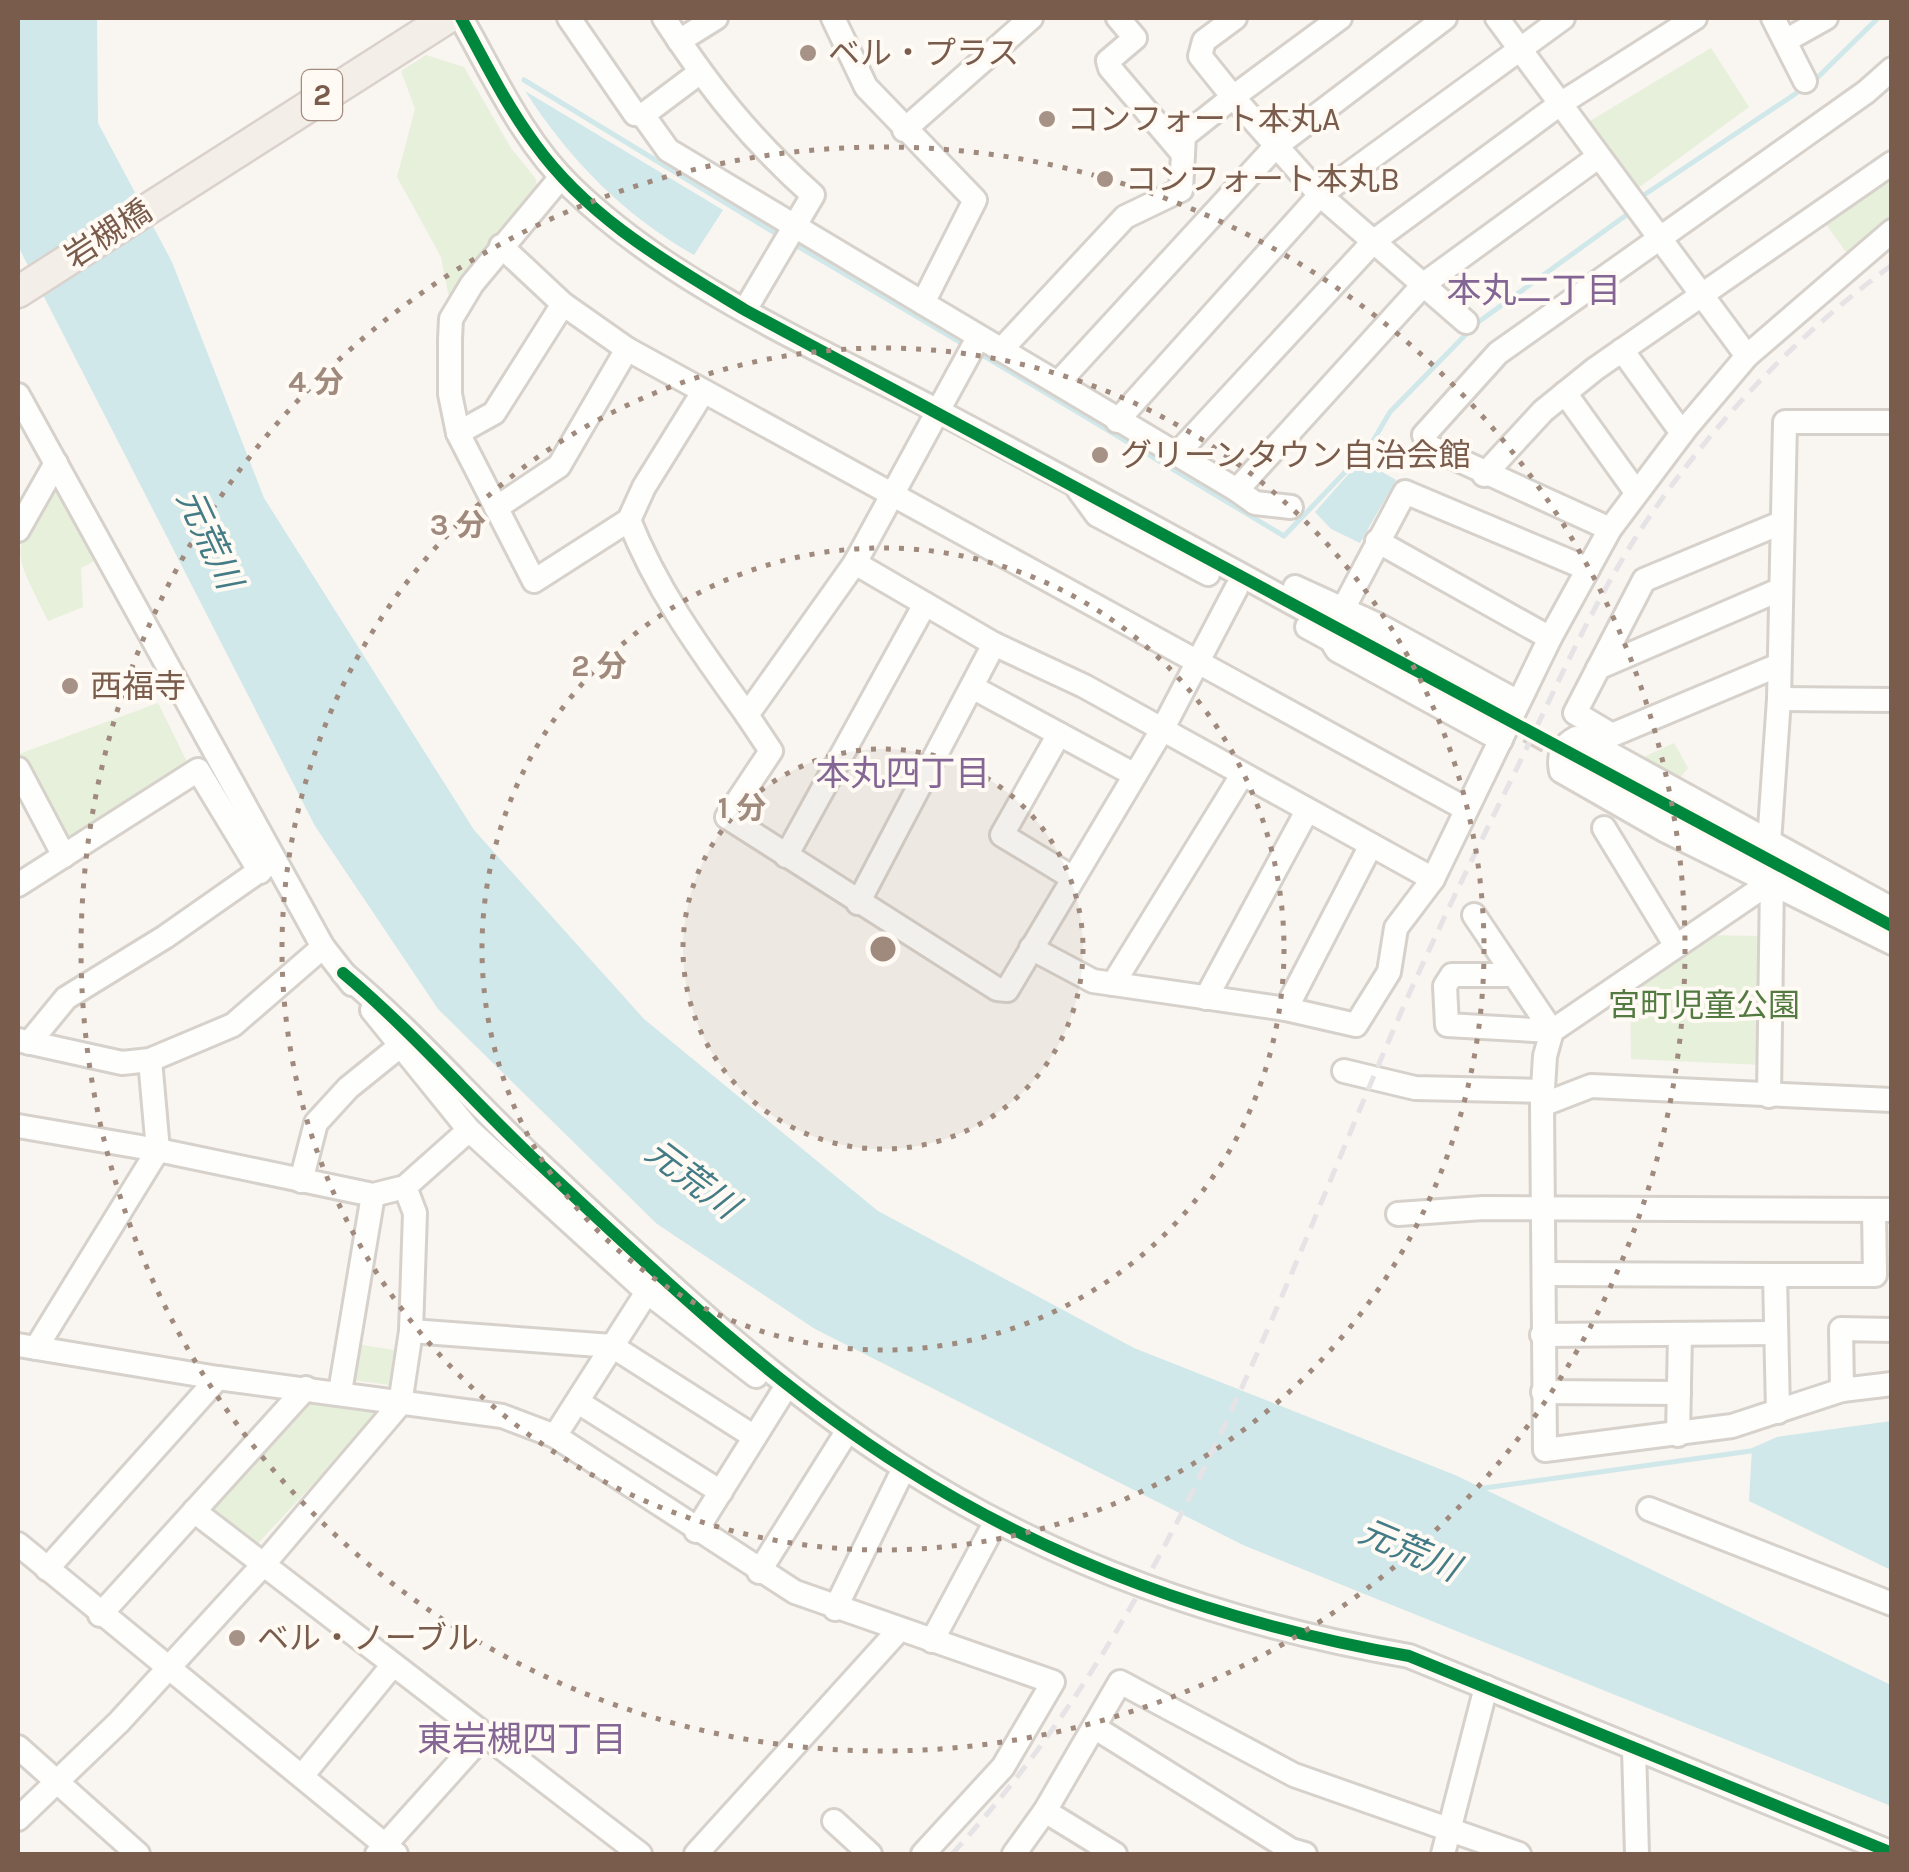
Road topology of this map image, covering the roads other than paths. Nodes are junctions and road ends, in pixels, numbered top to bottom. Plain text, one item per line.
1 (447, 18) edge
2 (461, 18) edge
3 (569, 18) edge
4 (664, 18) edge
5 (716, 18) edge
6 (832, 18) edge
7 (1030, 18) edge
8 (1118, 18) edge
9 (1236, 18) edge
10 (1340, 18) edge
11 (1445, 18) edge
12 (1498, 18) edge
13 (1563, 18) edge
14 (1695, 18) edge
15 (1773, 18) edge
16 (1826, 18) edge
17 (680, 41) junction
18 (1785, 41) junction
19 (1518, 46) junction
20 (699, 72) junction
21 (1891, 72) edge
22 (1805, 80) dead end
23 (1233, 97) junction
24 (1560, 104) junction
25 (643, 116) junction
26 (904, 130) junction
27 (1274, 147) junction
28 (1183, 154) junction
29 (1598, 157) junction
30 (1892, 163) edge
31 (561, 176) junction
32 (1181, 190) junction
33 (1320, 195) junction
34 (1210, 218) junction
35 (1892, 231) edge
36 (789, 236) junction
37 (1661, 238) junction
38 (1374, 241) junction
39 (501, 246) junction
40 (1424, 284) junction
41 (18, 292) edge
42 (1701, 297) junction
43 (923, 303) junction
44 (563, 304) junction
45 (745, 310) junction
46 (1466, 322) dead end
47 (974, 345) dead end
48 (627, 350) junction
49 (1001, 350) junction
50 (1622, 350) junction
51 (1747, 356) junction
52 (1059, 382) junction
53 (703, 392) junction
54 (1565, 393) junction
55 (18, 395) edge
56 (936, 410) junction
57 (1117, 420) junction
58 (1892, 422) edge
59 (28, 433) edge
60 (1682, 433) junction
61 (458, 434) junction
62 (1176, 454) junction
63 (56, 463) junction
64 (1484, 475) junction
65 (1064, 478) junction
66 (1236, 490) junction
67 (891, 492) junction
68 (1636, 492) junction
69 (1290, 507) dead end
70 (496, 508) junction
71 (630, 520) junction
72 (1781, 523) junction
73 (1610, 529) junction
74 (18, 530) edge
75 (1377, 541) junction
76 (854, 563) junction
77 (1588, 569) junction
78 (1236, 589) junction
79 (1779, 590) junction
80 (925, 604) junction
81 (1343, 608) junction
82 (1550, 638) junction
83 (994, 644) junction
84 (1779, 665) junction
85 (1196, 666) junction
86 (1598, 668) junction
87 (972, 687) junction
88 (1779, 699) junction
89 (1892, 700) edge
90 (1518, 702) junction
91 (747, 715) junction
92 (1499, 716) tunnel mouth
93 (1162, 730) junction
94 (1059, 734) junction
95 (1501, 740) junction
96 (1580, 762) tunnel mouth
97 (18, 769) edge
98 (1242, 774) junction
99 (1135, 775) junction
100 (1466, 809) junction
101 (1307, 811) junction
102 (1604, 828) dead end
103 (1769, 843) junction
104 (1372, 845) junction
105 (64, 856) junction
106 (786, 856) junction
107 (268, 865) junction
108 (1073, 878) junction
109 (1433, 878) junction
110 (1772, 880) junction
111 (18, 886) edge
112 (858, 903) junction
113 (1892, 909) edge
114 (1474, 915) dead end
115 (1892, 926) edge
116 (1892, 943) edge
117 (1676, 946) junction
118 (322, 947) junction
119 (1031, 948) junction
120 (343, 972) junction
121 (1514, 975) junction
122 (1113, 984) junction
123 (1206, 998) junction
124 (1286, 1010) junction
125 (1552, 1031) junction
126 (24, 1041) edge
127 (400, 1046) junction
128 (150, 1060) junction
129 (1344, 1071) dead end
130 (1769, 1096) junction
131 (1542, 1098) junction
132 (1892, 1100) edge
133 (18, 1126) edge
134 (469, 1130) junction
135 (158, 1150) junction
136 (300, 1181) junction
137 (405, 1187) junction
138 (372, 1195) junction
139 (1544, 1209) junction
140 (1883, 1210) edge
141 (1398, 1214) dead end
142 (1544, 1274) junction
143 (1775, 1275) junction
144 (647, 1292) junction
145 (1892, 1330) edge
146 (412, 1331) junction
147 (1775, 1333) junction
148 (1542, 1334) junction
149 (1680, 1334) junction
150 (27, 1346) edge
151 (612, 1346) junction
152 (218, 1378) junction
153 (1892, 1384) edge
154 (306, 1388) junction
155 (1842, 1390) junction
156 (340, 1392) junction
157 (1543, 1392) junction
158 (1679, 1393) junction
159 (781, 1395) junction
160 (578, 1402) junction
161 (400, 1404) junction
162 (812, 1404) junction
163 (1778, 1412) junction
164 (848, 1430) junction
165 (1678, 1435) junction
166 (555, 1436) junction
167 (754, 1436) junction
168 (904, 1468) junction
169 (722, 1492) junction
170 (1649, 1509) dead end
171 (194, 1511) junction
172 (996, 1521) junction
173 (696, 1532) junction
174 (18, 1544) edge
175 (262, 1566) junction
176 (47, 1569) junction
177 (759, 1572) junction
178 (1892, 1604) edge
179 (835, 1609) junction
180 (100, 1615) junction
181 (898, 1631) junction
182 (932, 1642) junction
183 (392, 1666) junction
184 (168, 1668) junction
185 (1486, 1687) junction
186 (1094, 1727) junction
187 (483, 1736) junction
188 (18, 1747) edge
189 (1634, 1749) junction
190 (302, 1776) junction
191 (58, 1784) junction
192 (1045, 1812) junction
193 (18, 1819) edge
194 (834, 1821) dead end
195 (1446, 1829) junction
196 (386, 1852) edge
197 (1892, 1853) edge
198 (138, 1854) edge
199 (640, 1854) edge
200 (696, 1854) edge
201 (870, 1854) edge
202 (923, 1854) edge
203 (1014, 1854) edge
204 (1115, 1854) edge
205 (1305, 1854) edge
206 (1443, 1854) edge
207 (1519, 1854) edge
208 (1637, 1854) edge

1 - 41 main road, 岩槻橋 / 2
2 - 31 street
3 - 25 street
4 - 17 street
5 - 17 street
6 - 26 street
7 - 26 street
8 - 28 street
9 - 23 street
10 - 23 street
11 - 27 street
12 - 19 street
13 - 19 street
14 - 24 street
15 - 18 street
16 - 18 street
17 - 20 street
18 - 22 street
19 - 24 street
19 - 33 street
20 - 25 street
20 - 36 street
21 - 37 street
23 - 27 street
23 - 28 street
24 - 29 street
24 - 38 street
25 - 36 street
26 - 43 street
27 - 33 street
27 - 34 street
28 - 32 street
29 - 37 street
29 - 40 street
30 - 42 street
31 - 39 street
31 - 45 street
32 - 34 street
32 - 49 street
33 - 38 street
33 - 57 street
34 - 52 street
35 - 51 street
36 - 43 street
36 - 45 street
37 - 42 street
37 - 64 street
38 - 40 street
38 - 62 street
39 - 44 street
39 - 61 street
40 - 46 street
40 - 66 street
42 - 50 street
42 - 51 street
43 - 49 street
44 - 48 street
44 - 61 street
45 - 56 street
47 - 56 street
48 - 53 street
48 - 70 street
49 - 52 street
50 - 54 street
50 - 60 street
51 - 60 street
52 - 57 street
53 - 67 street
53 - 71 street
54 - 64 street
54 - 68 street
55 - 59 street
56 - 65 street
56 - 67 street
57 - 62 street
58 - 72 street
59 - 63 street
60 - 68 street
61 - 70 street
62 - 66 street
63 - 74 street
63 - 107 street
64 - 73 street
65 - 78 street
65 - 81 street
65 - 92 street
66 - 69 street
67 - 76 street
67 - 85 street
68 - 73 street
70 - 71 street
71 - 91 street
72 - 79 street
72 - 86 street
73 - 77 street
75 - 77 street
75 - 81 street
75 - 82 street
76 - 80 street
76 - 91 street
77 - 82 street
78 - 85 street
78 - 95 street
79 - 84 street
79 - 86 street
80 - 83 street
80 - 106 street
81 - 90 street
82 - 90 street
83 - 87 street
83 - 93 street
84 - 86 street
84 - 88 street
85 - 93 street
85 - 100 street
87 - 94 street
87 - 112 street
88 - 89 street
88 - 103 street
90 - 95 street
91 - 106 street
93 - 98 street
93 - 99 street
94 - 99 street
94 - 108 street
95 - 100 street
96 - 115 street
97 - 105 street
98 - 101 street
98 - 122 street
99 - 108 street
100 - 109 street
101 - 104 street
101 - 123 street
102 - 117 street
103 - 110 street
103 - 113 street
104 - 109 street
104 - 124 street
105 - 107 street
105 - 111 street
106 - 112 street
107 - 118 street
107 - 126 street
108 - 119 street
109 - 124 street
110 - 116 street
110 - 117 street
110 - 130 street
112 - 119 street
114 - 121 street
117 - 125 street
118 - 120 street
118 - 128 street
119 - 122 street
120 - 127 street
120 - 162 street
121 - 125 street
121 - 125 street
122 - 123 street
123 - 124 street
125 - 131 street
126 - 128 street
127 - 134 street
127 - 136 street
128 - 135 street
129 - 131 street
130 - 131 street
130 - 132 street
131 - 139 street
133 - 135 street
134 - 137 street
134 - 144 street
135 - 136 street
135 - 150 street
136 - 138 street
137 - 138 street
137 - 146 street
138 - 156 street
139 - 140 street
139 - 141 street
139 - 142 street
140 - 143 street
142 - 143 street
142 - 148 street
143 - 147 street
144 - 151 street
144 - 159 street
145 - 155 street
146 - 151 street
146 - 161 street
147 - 149 street
147 - 163 street
148 - 149 street
148 - 157 street
149 - 158 street
150 - 152 street
151 - 160 street
151 - 167 street
152 - 154 street
152 - 176 street
153 - 155 street
154 - 156 street
154 - 171 street
155 - 163 street
156 - 161 street
157 - 158 street
157 - 165 street
158 - 165 street
159 - 162 street
159 - 167 street
160 - 166 street
160 - 169 street
161 - 166 street
161 - 175 street
162 - 164 street
163 - 165 street
164 - 168 street
164 - 177 street
166 - 173 street
167 - 169 street
168 - 172 street
168 - 179 street
169 - 173 street
170 - 178 street
171 - 175 street
171 - 180 street
172 - 182 street
172 - 185 street
173 - 177 street
174 - 176 street
175 - 183 street
175 - 184 street
176 - 180 street
177 - 179 street
179 - 181 street
180 - 184 street
181 - 182 street
181 - 200 street
182 - 202 street
183 - 187 street
183 - 190 street
184 - 190 street
184 - 191 street
185 - 189 street
185 - 195 street
186 - 192 street
186 - 195 street
186 - 205 street
187 - 196 street
187 - 199 street
188 - 191 street
189 - 197 street
189 - 208 street
190 - 196 street
191 - 193 street
191 - 198 street
192 - 203 street
192 - 204 street
194 - 201 street
195 - 206 street
195 - 207 street

